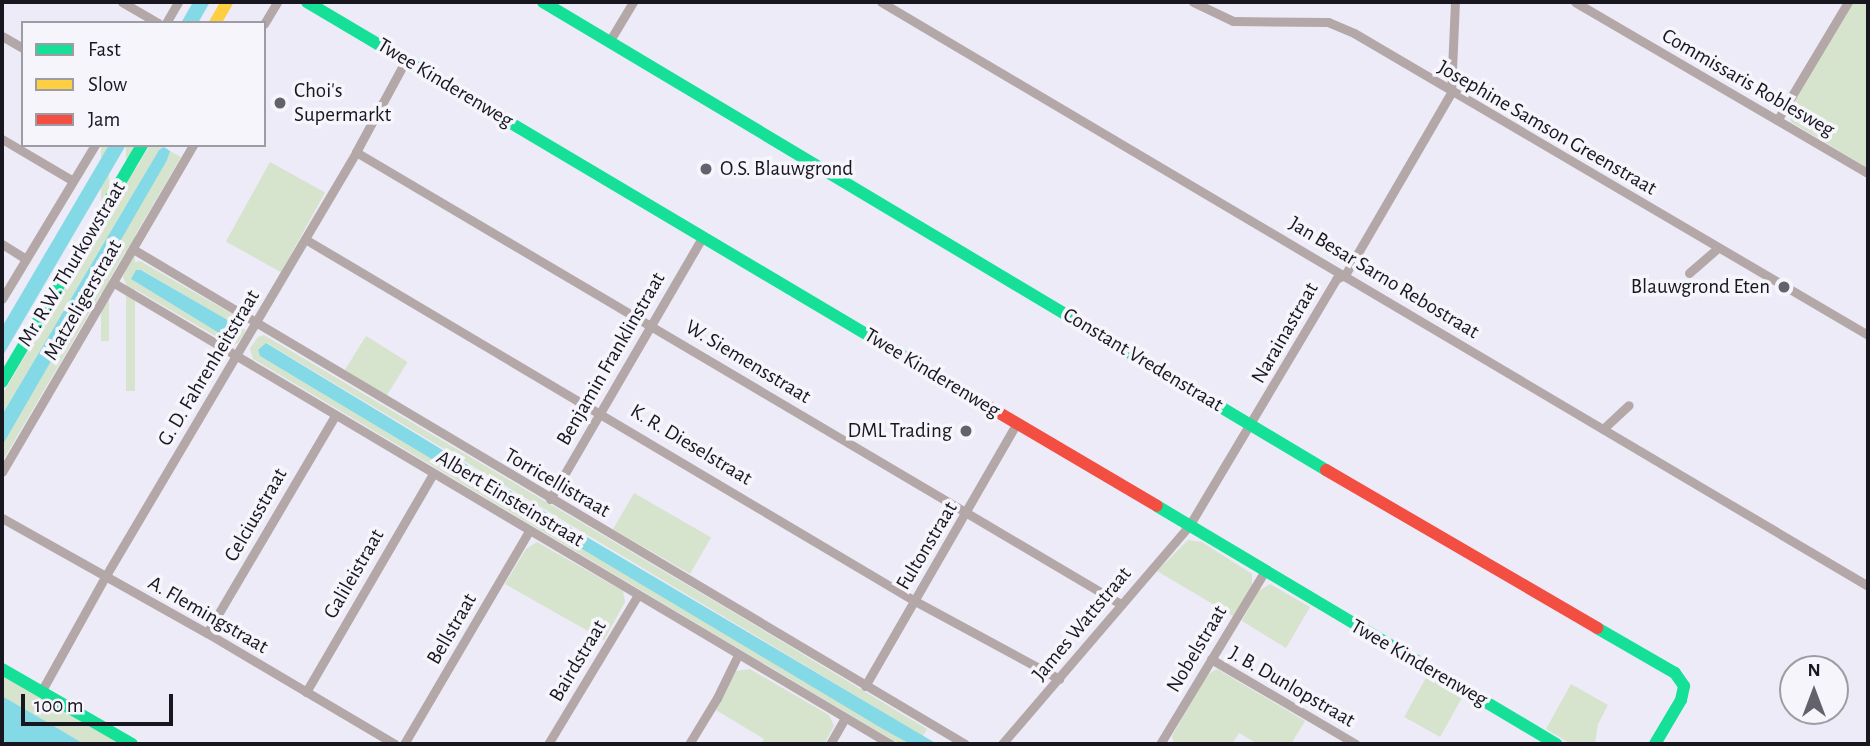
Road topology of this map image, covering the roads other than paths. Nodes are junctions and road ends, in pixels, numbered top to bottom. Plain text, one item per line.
1 (122, 2) edge
2 (178, 2) edge
3 (227, 2) edge
4 (277, 2) edge
5 (307, 2) edge
6 (543, 2) edge
7 (633, 2) edge
8 (881, 2) edge
9 (1193, 2) edge
10 (1455, 2) edge
11 (1574, 2) edge
12 (1847, 2) edge
13 (155, 21) edge
14 (167, 21) edge
15 (216, 21) edge
16 (266, 21) edge
17 (2, 36) edge
18 (609, 42) junction
19 (21, 47) edge
20 (406, 60) junction
21 (1451, 93) junction
22 (1777, 120) junction
23 (2, 139) edge
24 (94, 147) edge
25 (141, 147) edge
26 (192, 147) edge
27 (356, 152) junction
28 (1868, 173) edge
29 (73, 181) junction
30 (703, 236) junction
31 (305, 239) junction
32 (2, 244) edge
33 (1718, 247) junction
34 (133, 249) junction
35 (26, 259) junction
36 (1689, 273) dead end
37 (1345, 275) junction
38 (114, 283) junction
39 (2, 299) edge
40 (257, 322) junction
41 (652, 324) junction
42 (1868, 335) edge
43 (237, 356) junction
44 (2, 382) edge
45 (1629, 405) dead end
46 (600, 411) junction
47 (335, 416) junction
48 (1017, 424) junction
49 (1251, 425) junction
50 (1603, 429) junction
51 (2, 472) edge
52 (433, 474) junction
53 (550, 499) junction
54 (967, 513) junction
55 (2, 518) edge
56 (1189, 526) junction
57 (529, 531) junction
58 (1264, 572) junction
59 (105, 577) junction
60 (1868, 586) edge
61 (638, 595) junction
62 (915, 601) junction
63 (1121, 604) junction
64 (207, 633) junction
65 (738, 656) junction
66 (1211, 659) junction
67 (2, 669) edge
68 (1059, 679) junction
69 (866, 686) junction
70 (41, 692) junction
71 (306, 692) junction
72 (845, 719) junction
73 (132, 744) edge
74 (396, 744) edge
75 (404, 744) edge
76 (548, 744) edge
77 (689, 744) edge
78 (830, 744) edge
79 (890, 744) edge
80 (965, 744) edge
81 (1002, 744) edge
82 (1160, 744) edge
83 (1356, 744) edge
84 (1557, 744) edge
85 (1655, 744) edge

1 - 13 street
2 - 14 street
3 - 15 street
4 - 16 street
5 - 20 street, Twee Kinderenweg
6 - 18 street, Constant Vredenstraat
7 - 18 street
8 - 37 street, Jan Besar Sarno Rebostraat
9 - 21 street, Josephine Samson Greenstraat
10 - 21 street, Narainastraat
11 - 22 street, Commissaris Roblesweg
12 - 22 street
17 - 19 street
18 - 49 street, Constant Vredenstraat
20 - 27 street, G. D. Fahrenheitstraat
20 - 30 street, Twee Kinderenweg
21 - 33 street, Josephine Samson Greenstraat
21 - 37 street, Narainastraat
22 - 28 street, Commissaris Roblesweg
23 - 29 street
24 - 29 street
25 - 44 street, Mr. R.W. Thurkowstraat
26 - 34 street, Matzeligerstraat
27 - 31 street, G. D. Fahrenheitstraat
27 - 41 street, W. Siemensstraat
29 - 35 street
30 - 41 street, Benjamin Franklinstraat
30 - 48 street, Twee Kinderenweg
31 - 40 street, G. D. Fahrenheitstraat
31 - 46 street, K. R. Dieselstraat
32 - 35 street
33 - 36 street
33 - 42 street, Josephine Samson Greenstraat
34 - 38 street, Matzeligerstraat
34 - 40 street, Torricellistraat
35 - 39 street
37 - 49 street, Narainastraat
37 - 50 street, Jan Besar Sarno Rebostraat
38 - 43 street, Albert Einsteinstraat
38 - 51 street, Matzeligerstraat
40 - 43 street, G. D. Fahrenheitstraat
40 - 53 street, Torricellistraat
41 - 46 street, Benjamin Franklinstraat
41 - 54 street, W. Siemensstraat
43 - 47 street, Albert Einsteinstraat
43 - 59 street, G. D. Fahrenheitstraat
45 - 50 street
46 - 53 street, Benjamin Franklinstraat
46 - 62 street, K. R. Dieselstraat
47 - 52 street, Albert Einsteinstraat
47 - 64 street, Celciusstraat
48 - 54 street, Fultonstraat
48 - 56 street, Twee Kinderenweg
49 - 56 street, Narainastraat
49 - 85 street, Constant Vredenstraat
50 - 60 street, Jan Besar Sarno Rebostraat
52 - 57 street, Albert Einsteinstraat
52 - 71 street, Galileistraat
53 - 69 street, Torricellistraat
54 - 62 street, Fultonstraat
54 - 63 street, W. Siemensstraat
55 - 59 street, A. Flemingstraat
56 - 58 street, Twee Kinderenweg
56 - 63 street, James Wattstraat
57 - 61 street, Albert Einsteinstraat
57 - 75 street, Bellstraat
58 - 66 street, Nobelstraat
58 - 84 street, Twee Kinderenweg
59 - 64 street, A. Flemingstraat
59 - 70 street, G. D. Fahrenheitstraat
61 - 65 street, Albert Einsteinstraat
61 - 76 street, Bairdstraat
62 - 68 street, K. R. Dieselstraat
62 - 69 street, Fultonstraat
63 - 68 street, James Wattstraat
64 - 71 street, A. Flemingstraat
65 - 72 street, Albert Einsteinstraat
65 - 77 street
66 - 82 street, Nobelstraat
66 - 83 street, J. B. Dunlopstraat
67 - 70 street
68 - 81 street, James Wattstraat
69 - 80 street, Torricellistraat
70 - 73 street
71 - 74 street, A. Flemingstraat
72 - 78 street
72 - 79 street, Albert Einsteinstraat

